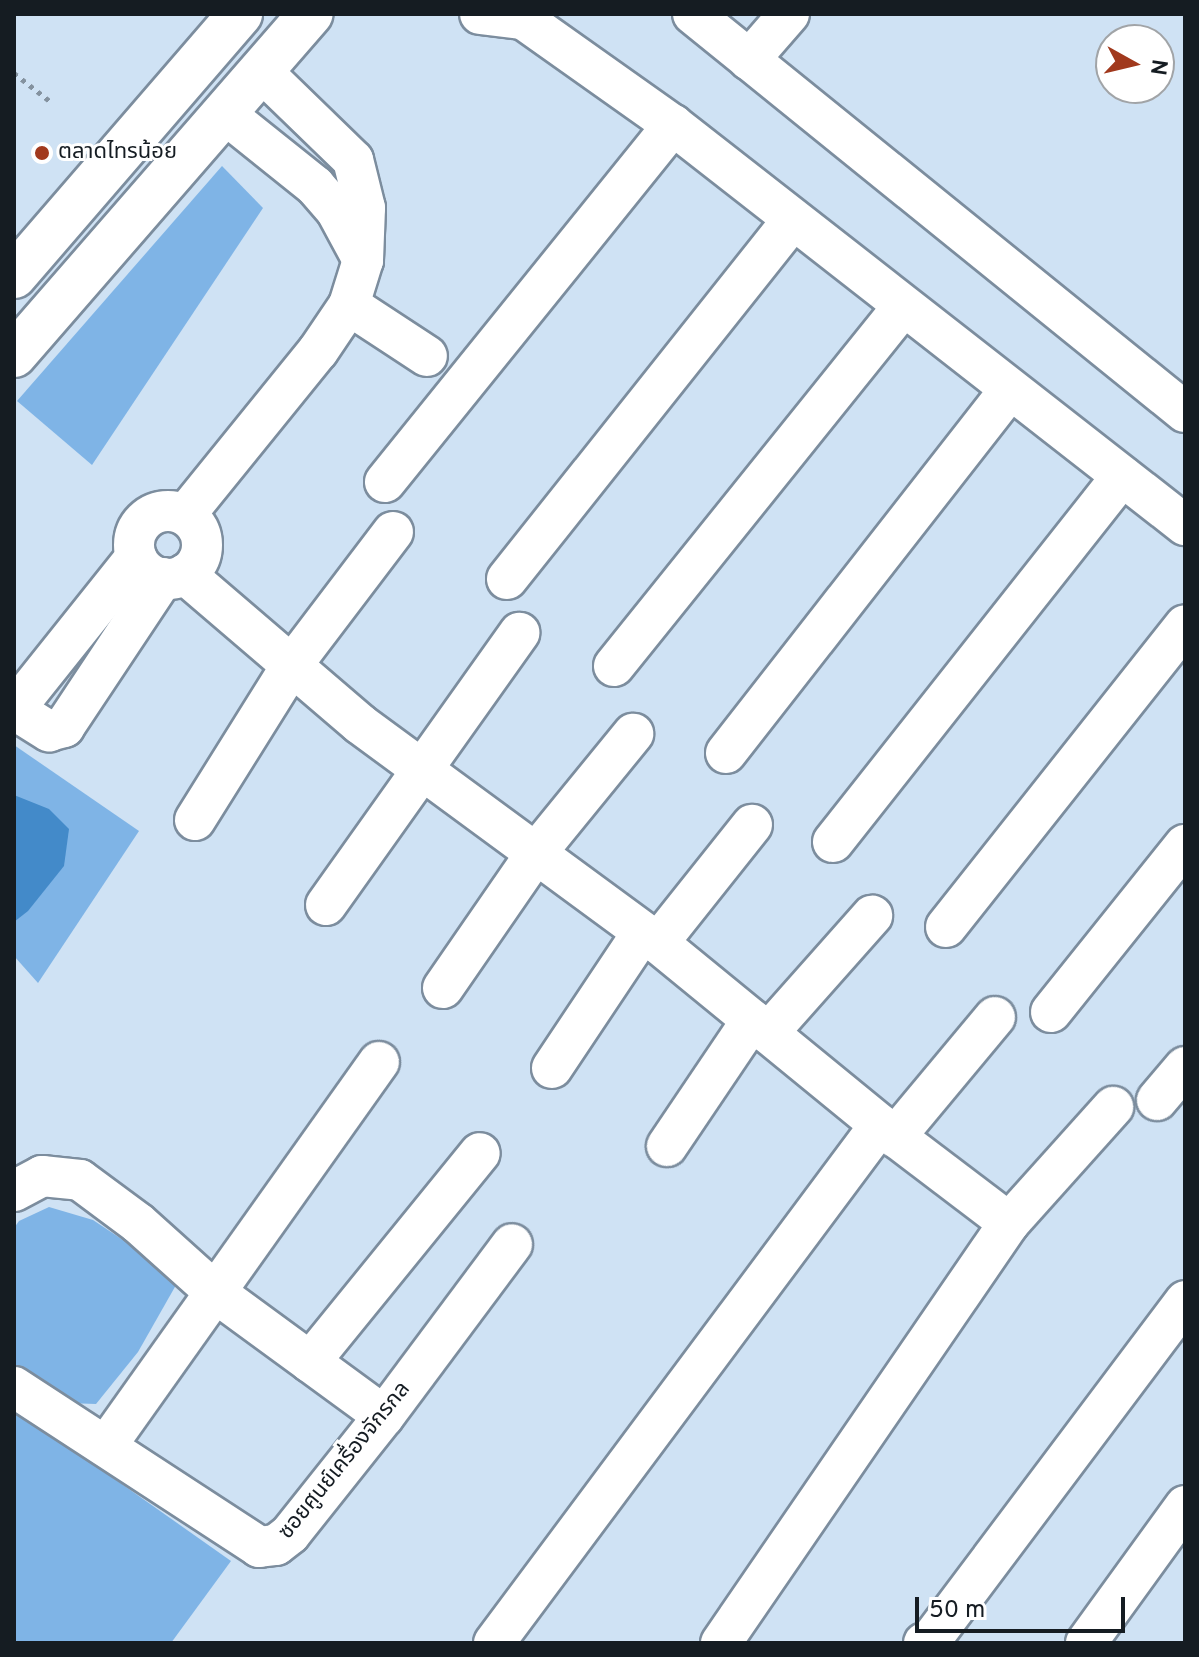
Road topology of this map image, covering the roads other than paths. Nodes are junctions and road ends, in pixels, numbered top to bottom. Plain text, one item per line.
1 (240, 14) edge
2 (310, 14) edge
3 (480, 14) edge
4 (693, 14) edge
5 (789, 14) edge
6 (518, 16) edge
7 (749, 60) junction
8 (261, 71) junction
9 (224, 113) junction
10 (673, 125) junction
11 (792, 221) junction
12 (363, 260) junction
13 (14, 276) edge
14 (349, 305) junction
15 (903, 307) junction
16 (14, 355) edge
17 (427, 356) dead end
18 (1010, 390) junction
19 (1185, 412) edge
20 (1122, 476) junction
21 (385, 482) dead end
22 (185, 515) junction
23 (1185, 525) edge
24 (393, 532) dead end
25 (161, 570) junction
26 (507, 579) dead end
27 (1185, 625) edge
28 (519, 633) dead end
29 (292, 665) junction
30 (614, 666) dead end
31 (633, 734) dead end
32 (726, 753) dead end
33 (420, 768) junction
34 (195, 820) dead end
35 (752, 825) dead end
36 (833, 842) dead end
37 (1185, 845) edge
38 (536, 853) junction
39 (326, 905) dead end
40 (872, 916) dead end
41 (946, 927) dead end
42 (650, 938) junction
43 (443, 988) dead end
44 (1051, 1012) dead end
45 (995, 1017) dead end
46 (760, 1027) junction
47 (379, 1062) dead end
48 (1185, 1067) edge
49 (552, 1068) dead end
50 (1157, 1100) dead end
51 (1113, 1107) dead end
52 (888, 1131) junction
53 (667, 1146) dead end
54 (480, 1153) dead end
55 (14, 1191) edge
56 (1009, 1223) junction
57 (512, 1244) dead end
58 (216, 1293) junction
59 (1185, 1301) edge
60 (310, 1362) junction
61 (14, 1387) edge
62 (384, 1416) junction
63 (106, 1446) junction
64 (1185, 1506) edge
65 (929, 1642) edge
66 (494, 1643) edge
67 (721, 1643) edge
68 (1086, 1643) edge

1 - 13 main road
2 - 8 main road
3 - 6 street
4 - 7 street
5 - 7 street
6 - 10 street
7 - 19 street
8 - 9 main road
8 - 12 street
9 - 12 street
9 - 16 main road
10 - 11 street
10 - 21 street
11 - 15 street
11 - 26 street
12 - 14 street
14 - 17 street
14 - 22 street
15 - 18 street
15 - 30 street
18 - 20 street
18 - 32 street
20 - 23 street
20 - 36 street
22 - 25 street
22 - 25 street
24 - 29 street
25 - 29 street
27 - 41 street
28 - 33 street
29 - 33 street
29 - 34 street
31 - 38 street
33 - 38 street
33 - 39 street
35 - 42 street
37 - 44 street
38 - 42 street
38 - 43 street
40 - 46 street
42 - 46 street
42 - 49 street
45 - 52 street
46 - 52 street
46 - 53 street
47 - 58 street
48 - 50 street
51 - 56 street
52 - 56 street
52 - 66 street
54 - 60 street
55 - 58 street
56 - 67 street
57 - 62 street, ซอยศูนย์เครื่องจักรกล
58 - 60 street
58 - 63 street
59 - 65 street
60 - 62 street
61 - 63 street, ซอยศูนย์เครื่องจักรกล
62 - 63 street, ซอยศูนย์เครื่องจักรกล
64 - 68 street

